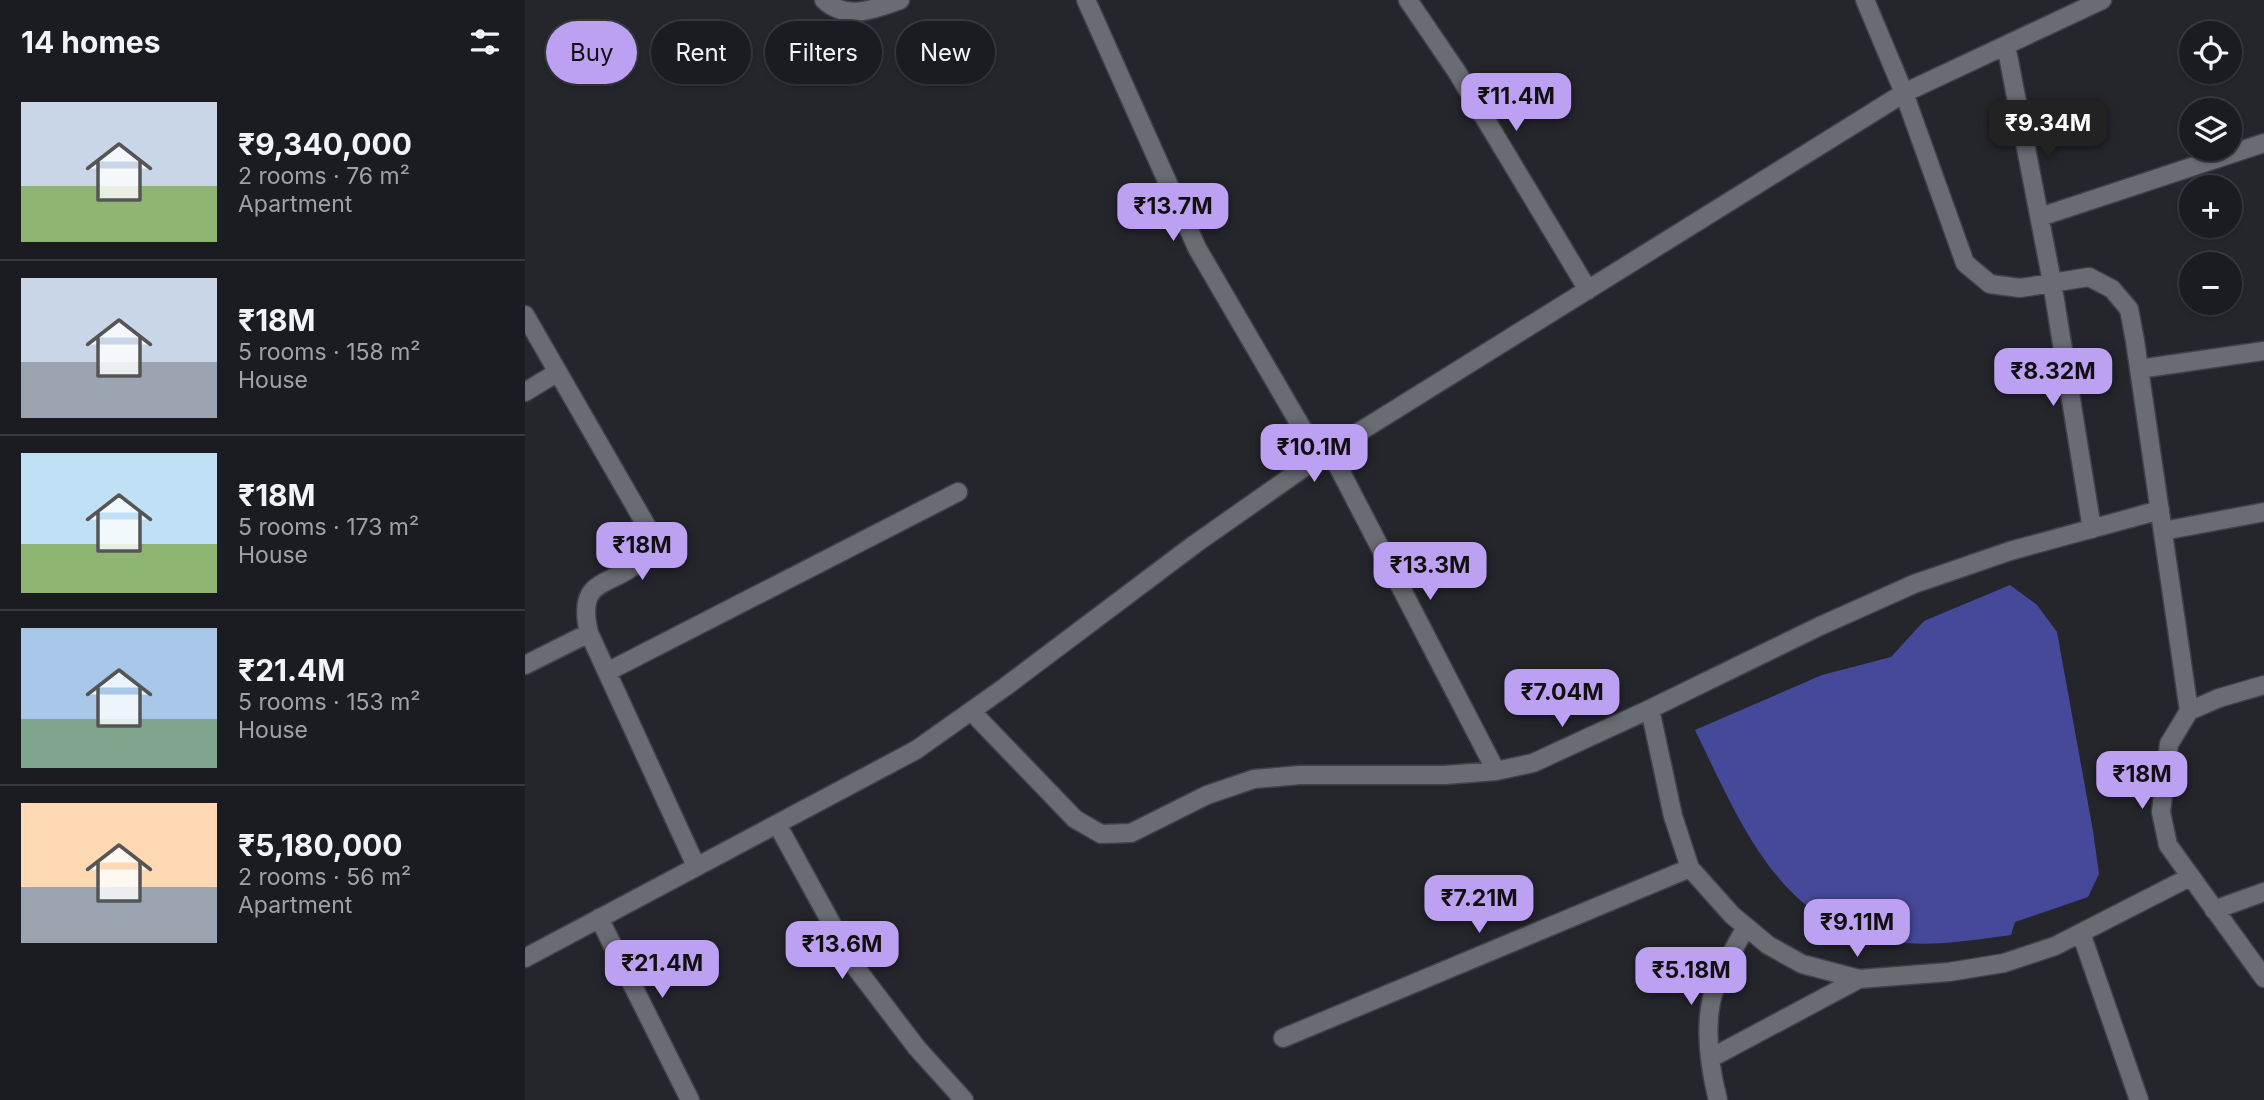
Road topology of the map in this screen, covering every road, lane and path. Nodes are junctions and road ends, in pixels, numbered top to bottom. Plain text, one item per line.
1 (824, 0) edge
2 (900, 0) edge
3 (1086, 0) edge
4 (1408, 0) edge
5 (1865, 0) edge
6 (2102, 0) edge
7 (2006, 45) junction
8 (1904, 93) junction
9 (2264, 143) edge
10 (2040, 217) junction
11 (2052, 282) junction
12 (1588, 290) junction
13 (525, 314) edge
14 (2264, 351) edge
15 (2139, 369) junction
16 (558, 372) junction
17 (525, 392) edge
18 (1325, 454) junction
19 (958, 492) dead end
20 (2160, 510) junction
21 (2264, 512) edge
22 (2092, 528) junction
23 (2163, 531) junction
24 (589, 633) junction
25 (525, 665) edge
26 (607, 672) junction
27 (2264, 685) edge
28 (1650, 709) junction
29 (971, 711) junction
30 (2189, 711) junction
31 (1496, 771) junction
32 (777, 824) junction
33 (696, 866) junction
34 (1690, 868) junction
35 (2190, 877) junction
36 (2264, 892) edge
37 (2214, 910) junction
38 (599, 918) junction
39 (1746, 927) junction
40 (2081, 933) junction
41 (525, 958) edge
42 (2264, 978) edge
43 (1859, 979) junction
44 (1283, 1038) dead end
45 (1711, 1058) junction
46 (690, 1100) edge
47 (964, 1100) edge
48 (1718, 1100) edge
49 (2139, 1100) edge

1 - 2 street
3 - 18 street
4 - 12 street
5 - 8 street
6 - 7 street
7 - 8 street
7 - 10 street
8 - 11 street
8 - 12 street
9 - 10 street
10 - 11 street
11 - 15 street
11 - 22 street
12 - 18 street
13 - 16 street
14 - 15 street
15 - 20 street
16 - 17 street
16 - 24 street
18 - 29 street
18 - 31 street
19 - 26 street
20 - 22 street
20 - 23 street
21 - 23 street
22 - 28 street
23 - 30 street
24 - 25 street
24 - 26 street
26 - 33 street
27 - 30 street
28 - 31 street
28 - 34 street
29 - 31 street
29 - 32 street
30 - 35 street
32 - 33 street
32 - 47 street
33 - 38 street
34 - 39 street
34 - 44 street
35 - 37 street
35 - 40 street
36 - 37 street
37 - 42 street
38 - 41 street
38 - 46 street
39 - 43 street
39 - 45 street
40 - 43 street
40 - 49 street
43 - 45 street
45 - 48 street

